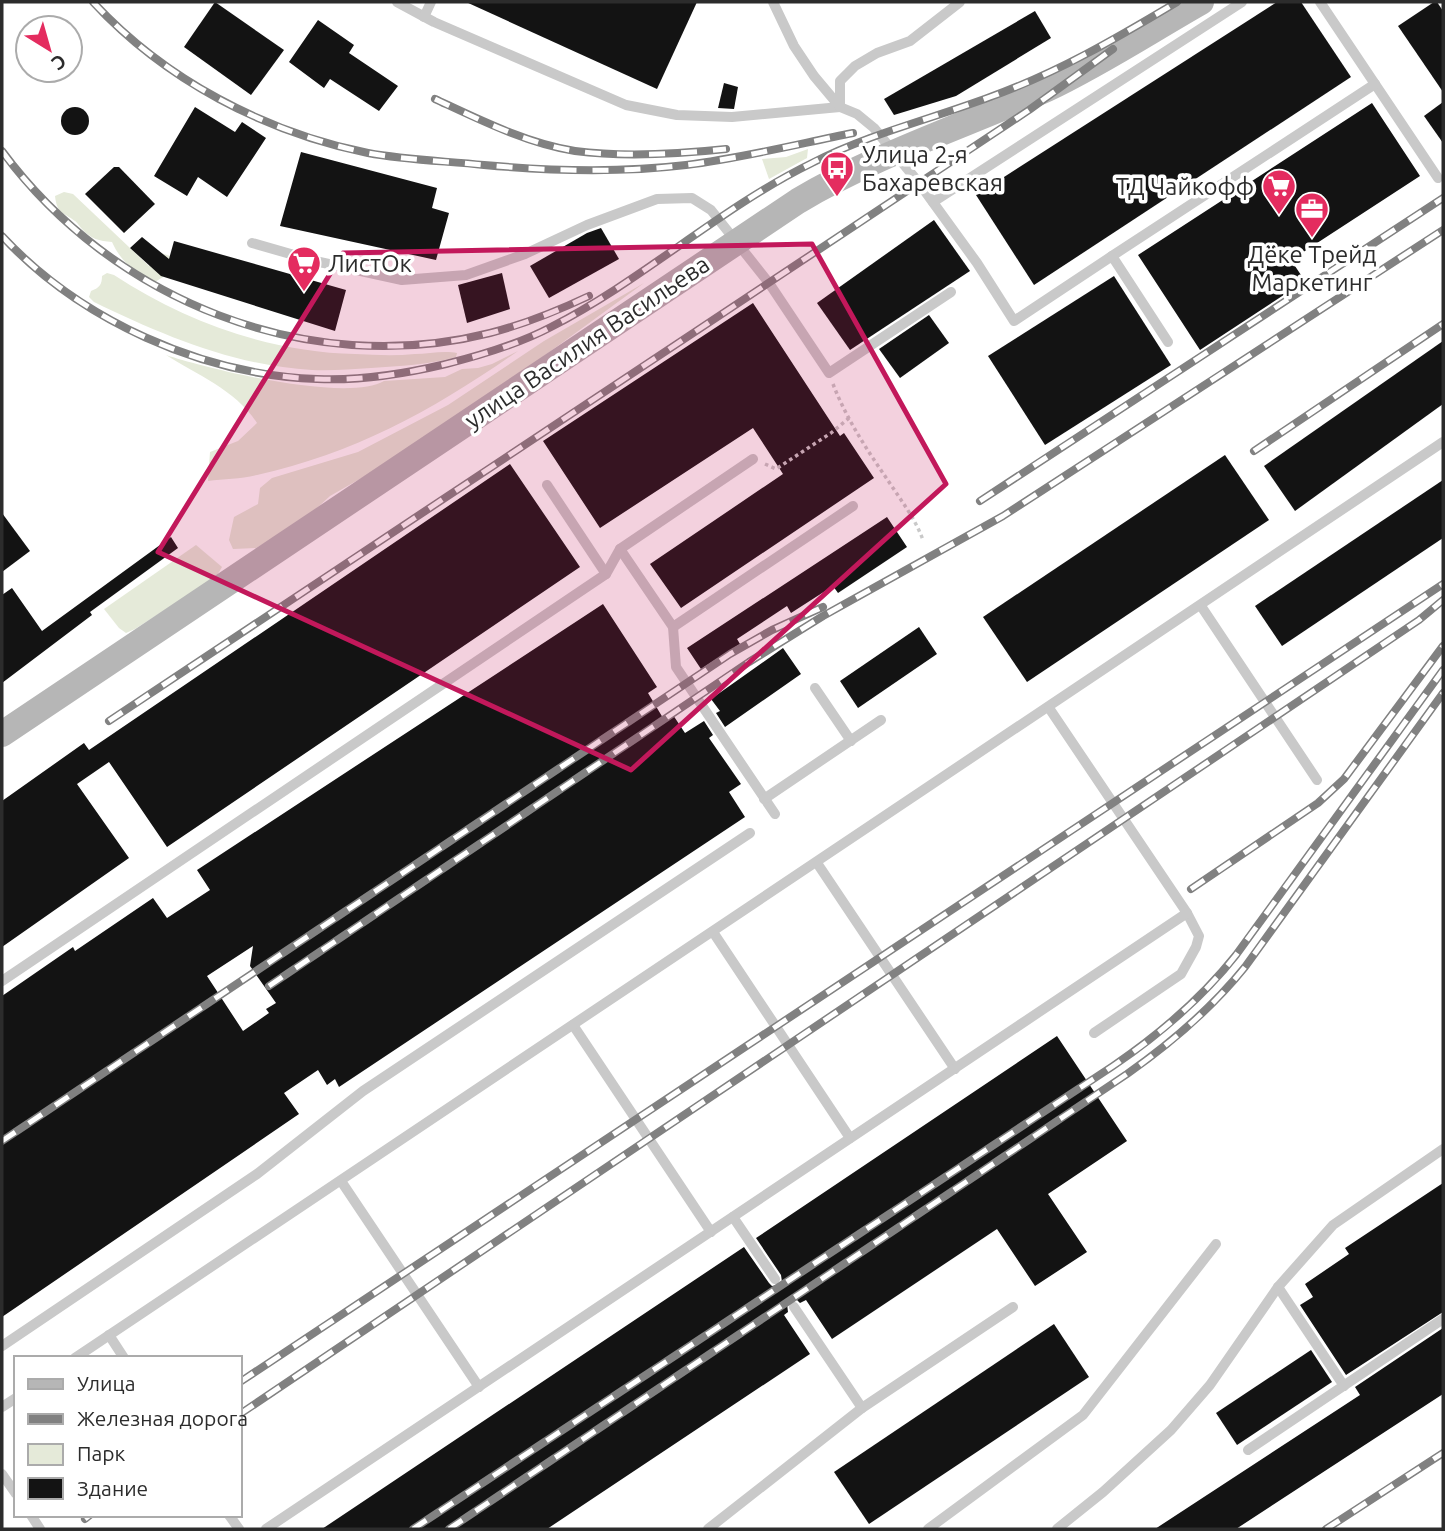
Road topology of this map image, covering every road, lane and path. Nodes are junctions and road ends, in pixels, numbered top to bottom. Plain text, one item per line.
1 (397, 2) edge
2 (431, 2) edge
3 (773, 2) edge
4 (960, 2) edge
5 (1201, 2) edge
6 (1242, 2) edge
7 (1320, 2) edge
8 (425, 17) junction
9 (1375, 84) junction
10 (840, 107) junction
11 (894, 153) junction
12 (1438, 178) dead end
13 (933, 201) junction
14 (736, 242) junction
15 (251, 243) dead end
16 (1112, 256) junction
17 (951, 292) dead end
18 (1168, 342) dead end
19 (829, 373) junction
20 (849, 418) junction
21 (1443, 442) edge
22 (753, 459) joint
23 (547, 485) dead end
24 (853, 506) dead end
25 (923, 540) dead end
26 (620, 549) junction
27 (607, 574) junction
28 (1201, 606) junction
29 (673, 627) junction
30 (815, 688) dead end
31 (1049, 708) junction
32 (881, 720) dead end
33 (2, 734) edge
34 (851, 741) junction
35 (1317, 780) dead end
36 (764, 799) junction
37 (775, 814) dead end
38 (750, 833) dead end
39 (817, 863) junction
40 (1186, 913) junction
41 (713, 932) junction
42 (2, 981) edge
43 (573, 1026) junction
44 (1094, 1033) dead end
45 (955, 1069) junction
46 (850, 1138) junction
47 (1443, 1149) edge
48 (341, 1181) junction
49 (733, 1217) junction
50 (711, 1232) junction
51 (1216, 1244) dead end
52 (775, 1279) dead end
53 (1278, 1287) junction
54 (794, 1307) dead end
55 (1013, 1307) dead end
56 (1443, 1320) edge
57 (109, 1335) junction
58 (2, 1346) edge
59 (78, 1356) edge
60 (123, 1356) edge
61 (1344, 1386) junction
62 (479, 1387) junction
63 (862, 1408) junction
64 (1248, 1450) dead end
65 (2, 1474) edge
66 (14, 1491) edge
67 (266, 1529) edge
68 (708, 1529) edge
69 (928, 1529) edge
70 (1057, 1529) edge

1 - 8 lane
2 - 8 lane
3 - 10 lane
4 - 10 lane
5 - 11 main road, улица Василия Васильева
6 - 13 lane
7 - 9 lane
8 - 10 lane
9 - 12 lane
9 - 16 lane
10 - 11 lane
11 - 13 lane
11 - 14 main road, улица Василия Васильева
13 - 16 lane
14 - 15 lane
14 - 19 lane
14 - 33 main road, улица Василия Васильева
16 - 18 lane
17 - 19 lane
19 - 20 path
20 - 22 path
20 - 25 path
21 - 28 lane
22 - 26 lane
23 - 27 lane
24 - 29 lane
26 - 27 lane
26 - 29 lane
27 - 42 lane
28 - 31 lane
28 - 35 lane
29 - 36 lane
30 - 34 lane
31 - 39 lane
31 - 40 lane
32 - 34 lane
34 - 36 lane
36 - 37 lane
38 - 58 lane
39 - 41 lane
39 - 45 lane
40 - 44 lane
40 - 45 lane
41 - 43 lane
41 - 46 lane
43 - 48 lane
43 - 50 lane
45 - 46 lane
46 - 49 lane
47 - 53 lane
48 - 57 lane
48 - 62 lane
49 - 50 lane
49 - 52 lane
50 - 62 lane
51 - 69 lane
53 - 61 lane
53 - 70 lane
54 - 63 lane
55 - 63 lane
56 - 61 lane
57 - 59 lane
57 - 60 lane
61 - 64 lane
62 - 67 lane
63 - 68 lane
65 - 66 lane

